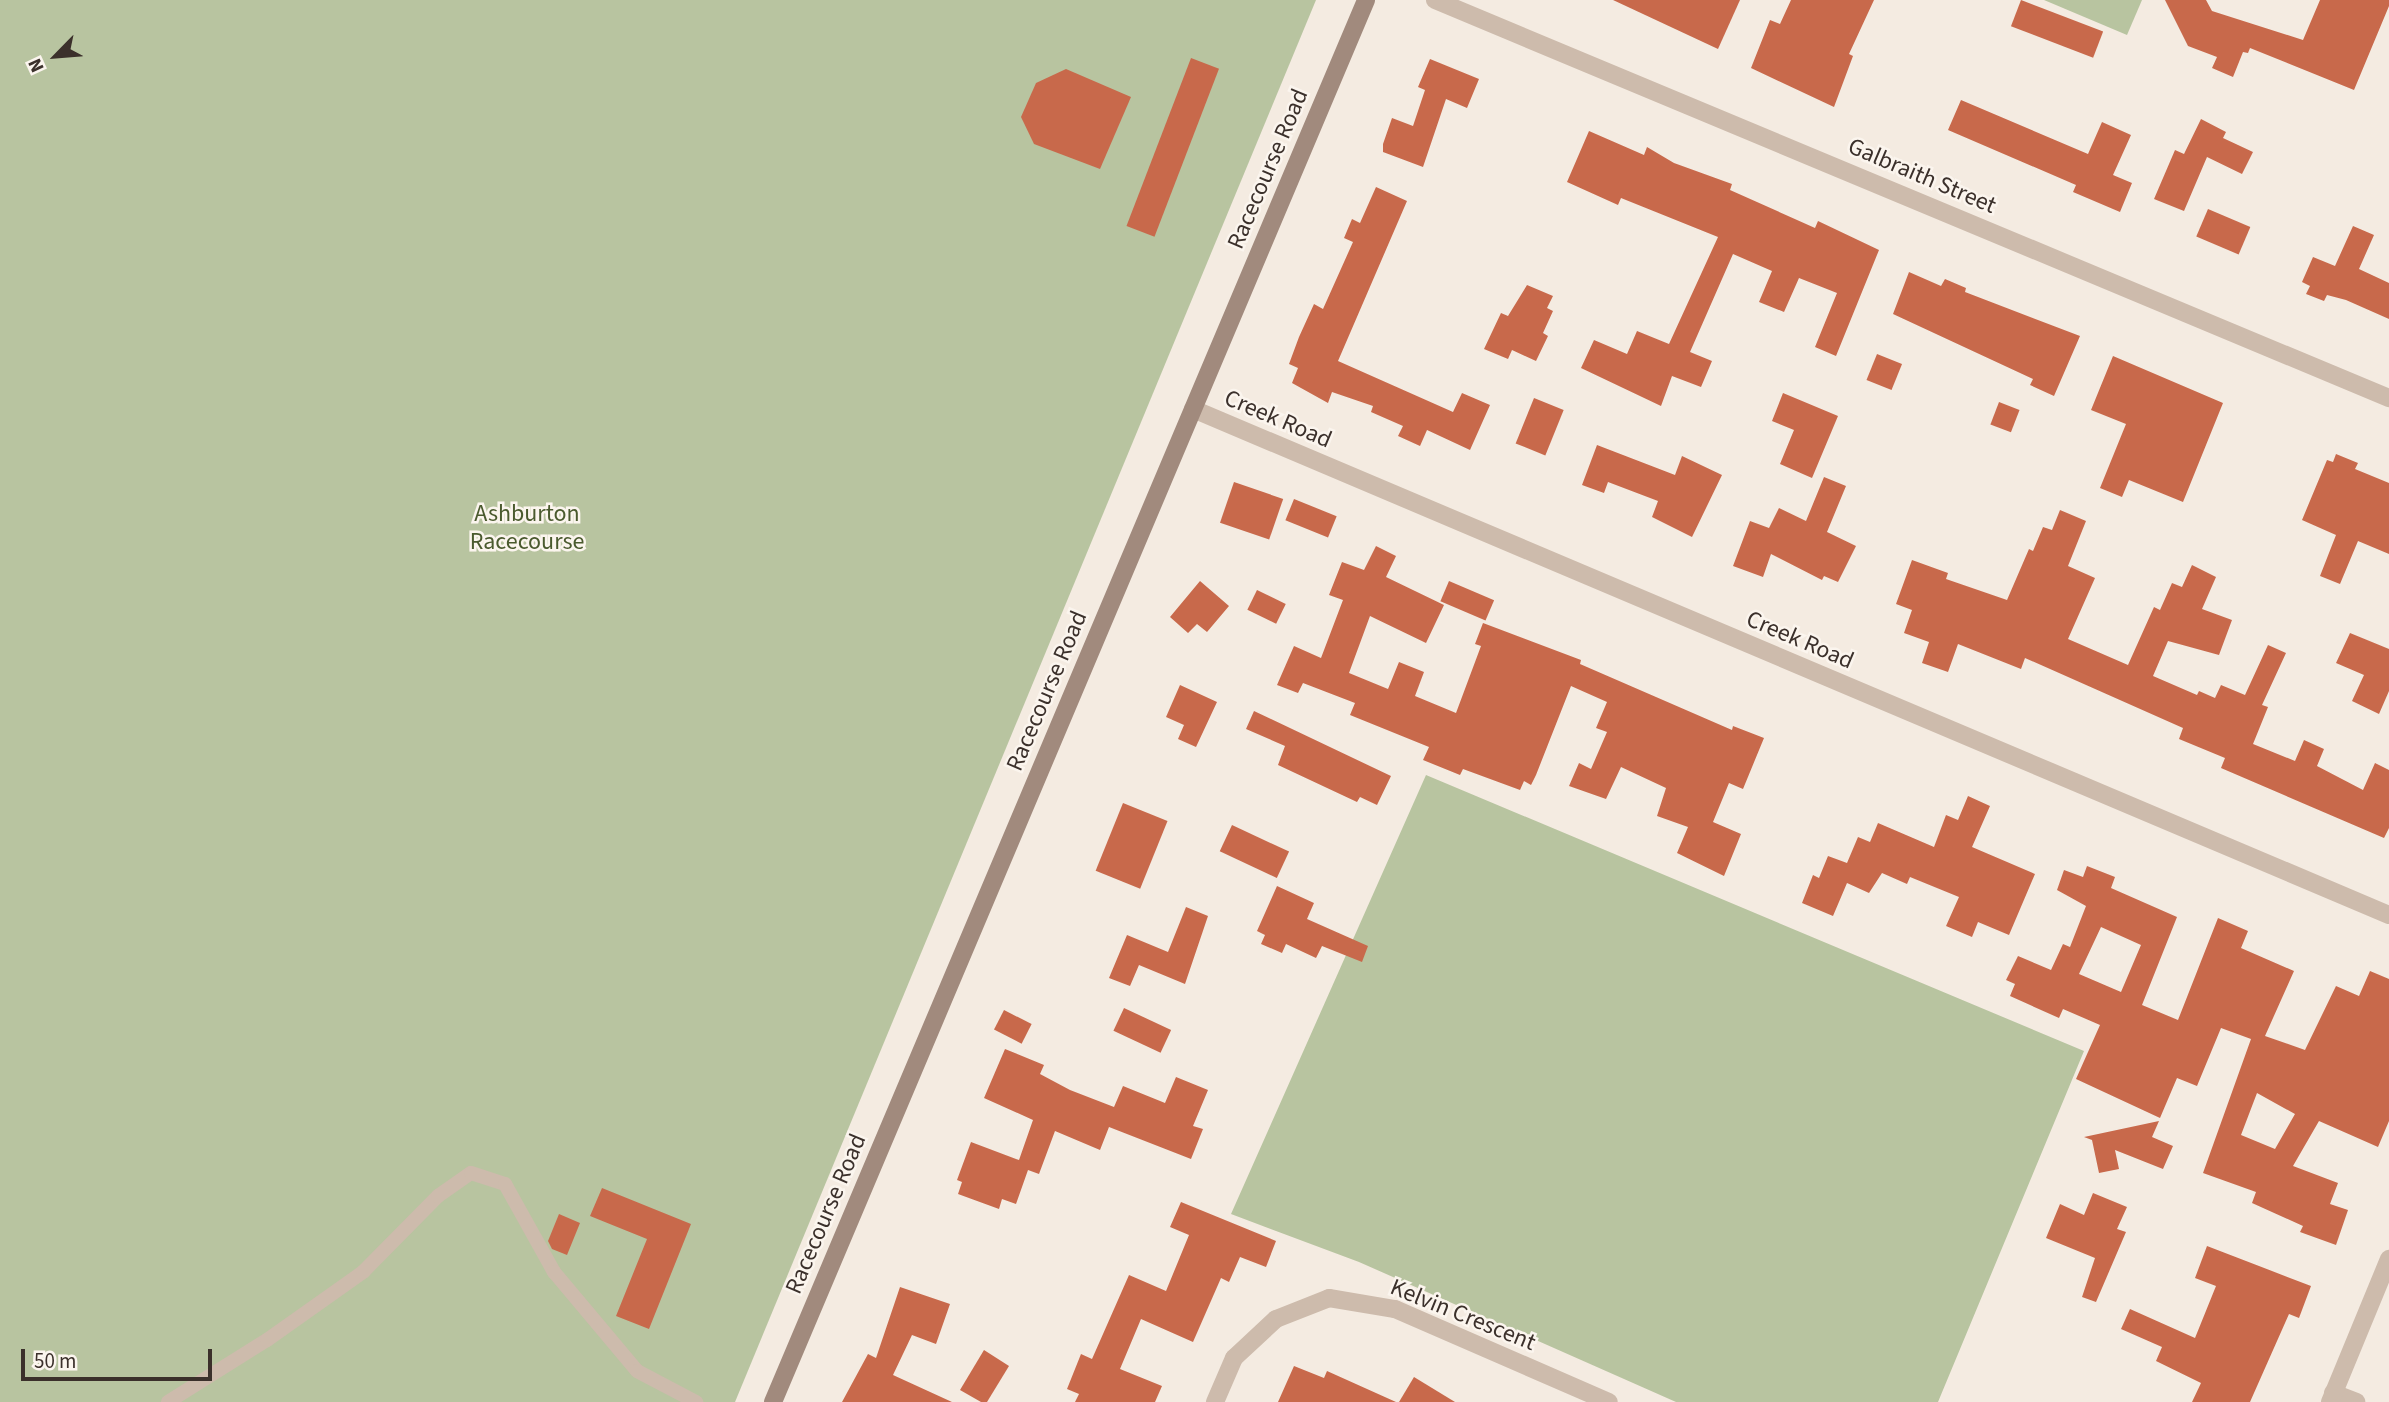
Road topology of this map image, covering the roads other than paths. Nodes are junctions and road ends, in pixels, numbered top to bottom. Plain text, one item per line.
1 (1366, 0) edge
2 (1435, 0) edge
3 (2389, 398) edge
4 (1193, 409) junction
5 (2389, 915) edge
6 (2389, 1259) edge
7 (2332, 1397) edge
8 (168, 1402) edge
9 (696, 1402) edge
10 (772, 1402) edge
11 (1215, 1402) edge
12 (1609, 1402) edge
13 (2356, 1402) edge

1 - 4 street, Racecourse Road
2 - 3 street, Galbraith Street
4 - 5 street, Creek Road
4 - 10 street, Racecourse Road
6 - 7 street
7 - 13 street
8 - 9 lane
11 - 12 street, Kelvin Crescent

